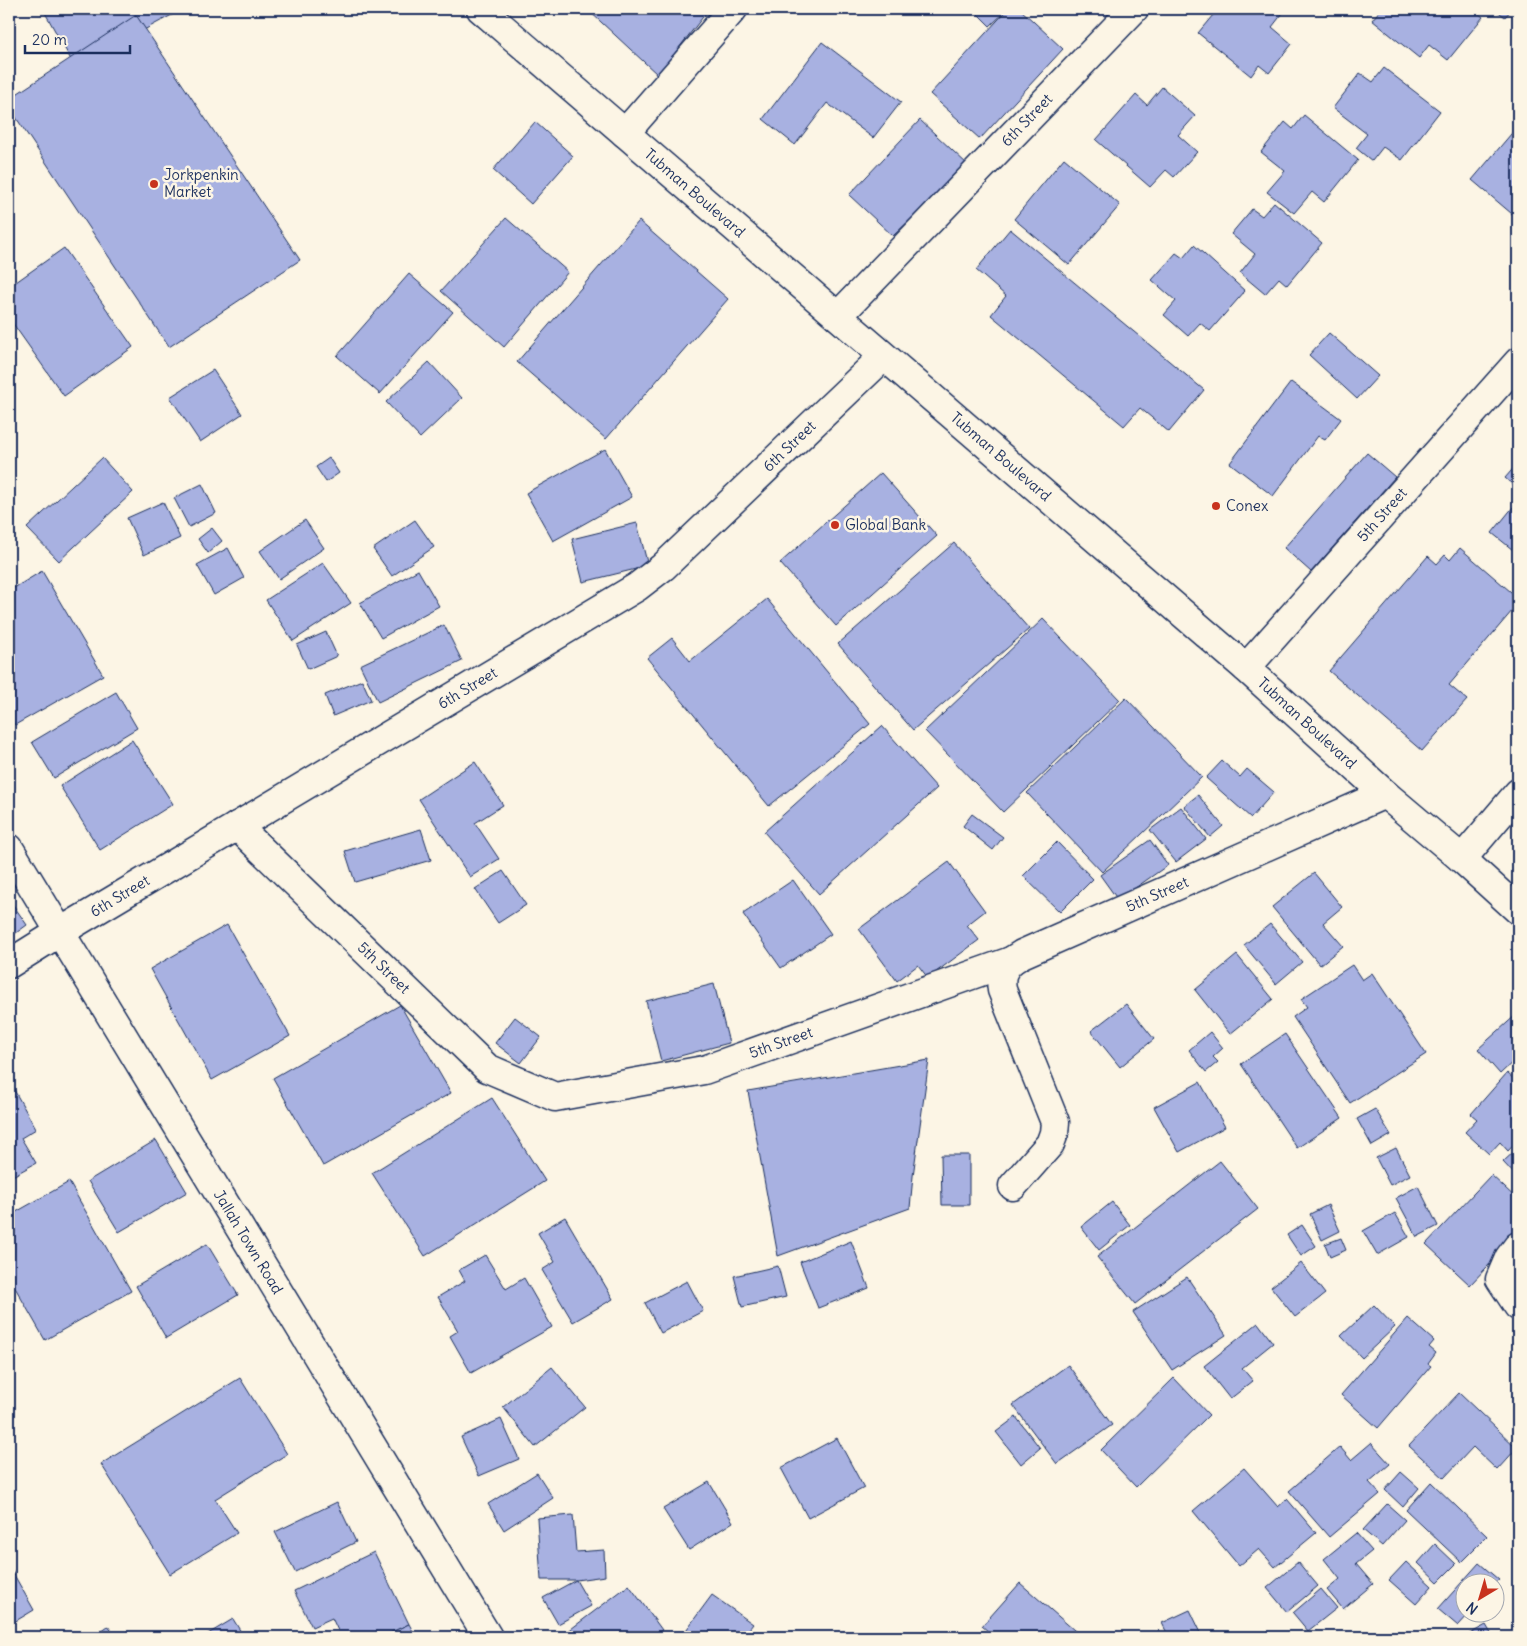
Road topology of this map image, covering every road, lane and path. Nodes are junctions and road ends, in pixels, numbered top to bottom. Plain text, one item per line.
1 (481, 9) edge
2 (734, 9) edge
3 (1134, 9) edge
4 (625, 133) junction
5 (838, 316) junction
6 (883, 357) junction
7 (1518, 362) edge
8 (1246, 668) junction
9 (1385, 794) junction
10 (1518, 794) edge
11 (237, 826) junction
12 (9, 848) edge
13 (1462, 859) junction
14 (1518, 910) edge
15 (60, 932) junction
16 (1011, 961) junction
17 (9, 964) edge
18 (1013, 1186) dead end
19 (1518, 1246) edge
20 (1518, 1306) edge
21 (488, 1637) edge

1 - 4 main road, Tubman Boulevard
2 - 4 main road
3 - 5 main road, 6th Street
4 - 5 main road, Tubman Boulevard
5 - 6 main road, Tubman Boulevard
6 - 8 main road, Tubman Boulevard
6 - 11 main road, 6th Street
7 - 8 main road, 5th Street
8 - 9 main road, Tubman Boulevard
9 - 13 main road, Tubman Boulevard
9 - 16 main road, 5th Street
10 - 13 main road
11 - 15 main road, 6th Street
11 - 16 main road, 5th Street
12 - 15 main road, Jallah Town Road
13 - 14 main road, Tubman Boulevard
15 - 17 main road, 6th Street
15 - 21 main road, Jallah Town Road
16 - 18 main road
19 - 20 main road

